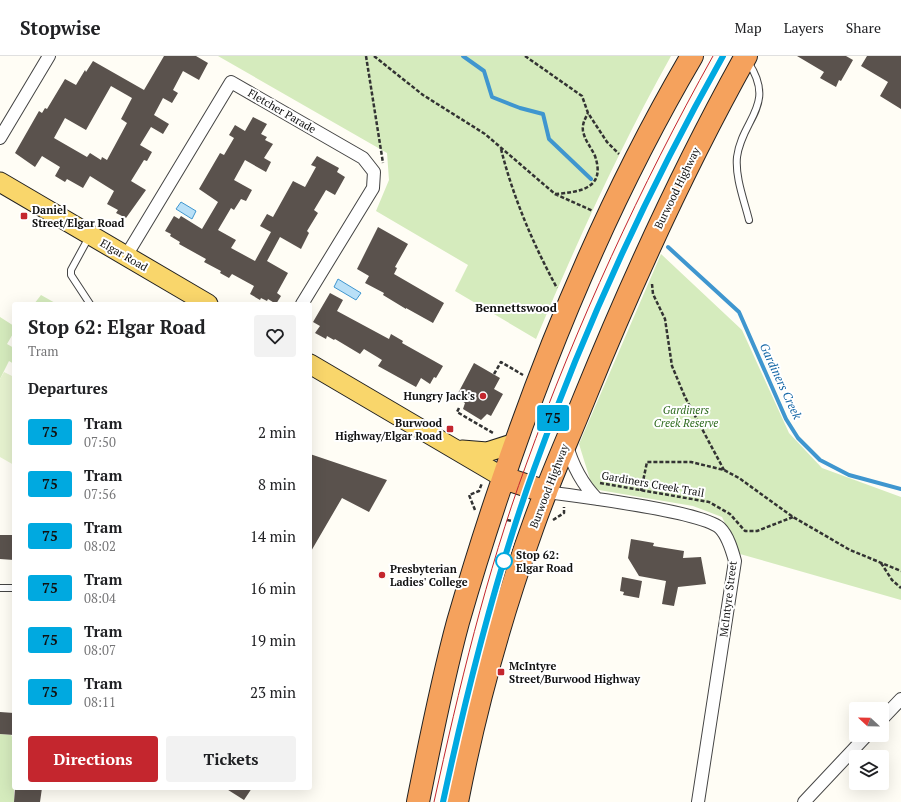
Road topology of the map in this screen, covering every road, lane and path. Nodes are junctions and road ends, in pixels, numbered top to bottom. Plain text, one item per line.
1 (49, 56) edge
2 (366, 56) edge
3 (374, 56) edge
4 (525, 56) edge
5 (692, 56) edge
6 (745, 56) edge
7 (588, 113) junction
8 (0, 138) edge
9 (501, 148) junction
10 (621, 156) dead end
11 (374, 172) junction
12 (0, 182) edge
13 (555, 194) junction
14 (595, 212) dead end
15 (749, 220) dead end
16 (90, 235) junction
17 (126, 256) junction
18 (651, 279) dead end
19 (559, 292) dead end
20 (89, 302) edge
21 (205, 302) edge
22 (303, 302) edge
23 (312, 365) edge
24 (494, 374) dead end
25 (525, 376) dead end
26 (459, 408) dead end
27 (505, 441) junction
28 (566, 442) junction
29 (455, 449) junction
30 (724, 470) junction
31 (496, 473) junction
32 (596, 482) dead end
33 (641, 491) junction
34 (546, 492) junction
35 (597, 499) junction
36 (492, 514) junction
37 (793, 517) junction
38 (533, 526) junction
39 (881, 563) junction
40 (901, 571) edge
41 (0, 588) edge
42 (12, 588) edge
43 (901, 588) edge
44 (901, 699) edge
45 (889, 712) edge
46 (860, 742) edge
47 (418, 802) edge
48 (457, 802) edge
49 (698, 802) edge
50 (804, 802) edge

1 - 8 street
2 - 11 path
3 - 9 path
4 - 7 path
5 - 27 highway
6 - 15 lane
6 - 28 highway, Burwood Highway
7 - 10 path
7 - 13 path
9 - 13 path
9 - 19 path
11 - 17 street, Fletcher Parade
11 - 22 street
12 - 16 main road, Elgar Road
13 - 14 path
16 - 17 main road, Elgar Road
16 - 20 lane
17 - 21 main road, Elgar Road
18 - 30 path
23 - 29 main road
24 - 25 path
26 - 27 path
27 - 29 main road
27 - 31 highway
28 - 34 highway, Burwood Highway
28 - 35 street
29 - 31 main road
30 - 33 path
30 - 37 path
31 - 34 highway
31 - 36 highway
31 - 36 path
32 - 33 path, Gardiners Creek Trail
33 - 37 path, Gardiners Creek Trail
34 - 35 street, McIntyre Street
34 - 38 highway, Burwood Highway
35 - 49 street, McIntyre Street
36 - 38 path
36 - 47 highway
37 - 39 path
38 - 48 highway, Burwood Highway
39 - 40 path
39 - 43 path
41 - 42 lane
44 - 45 street
46 - 50 street

